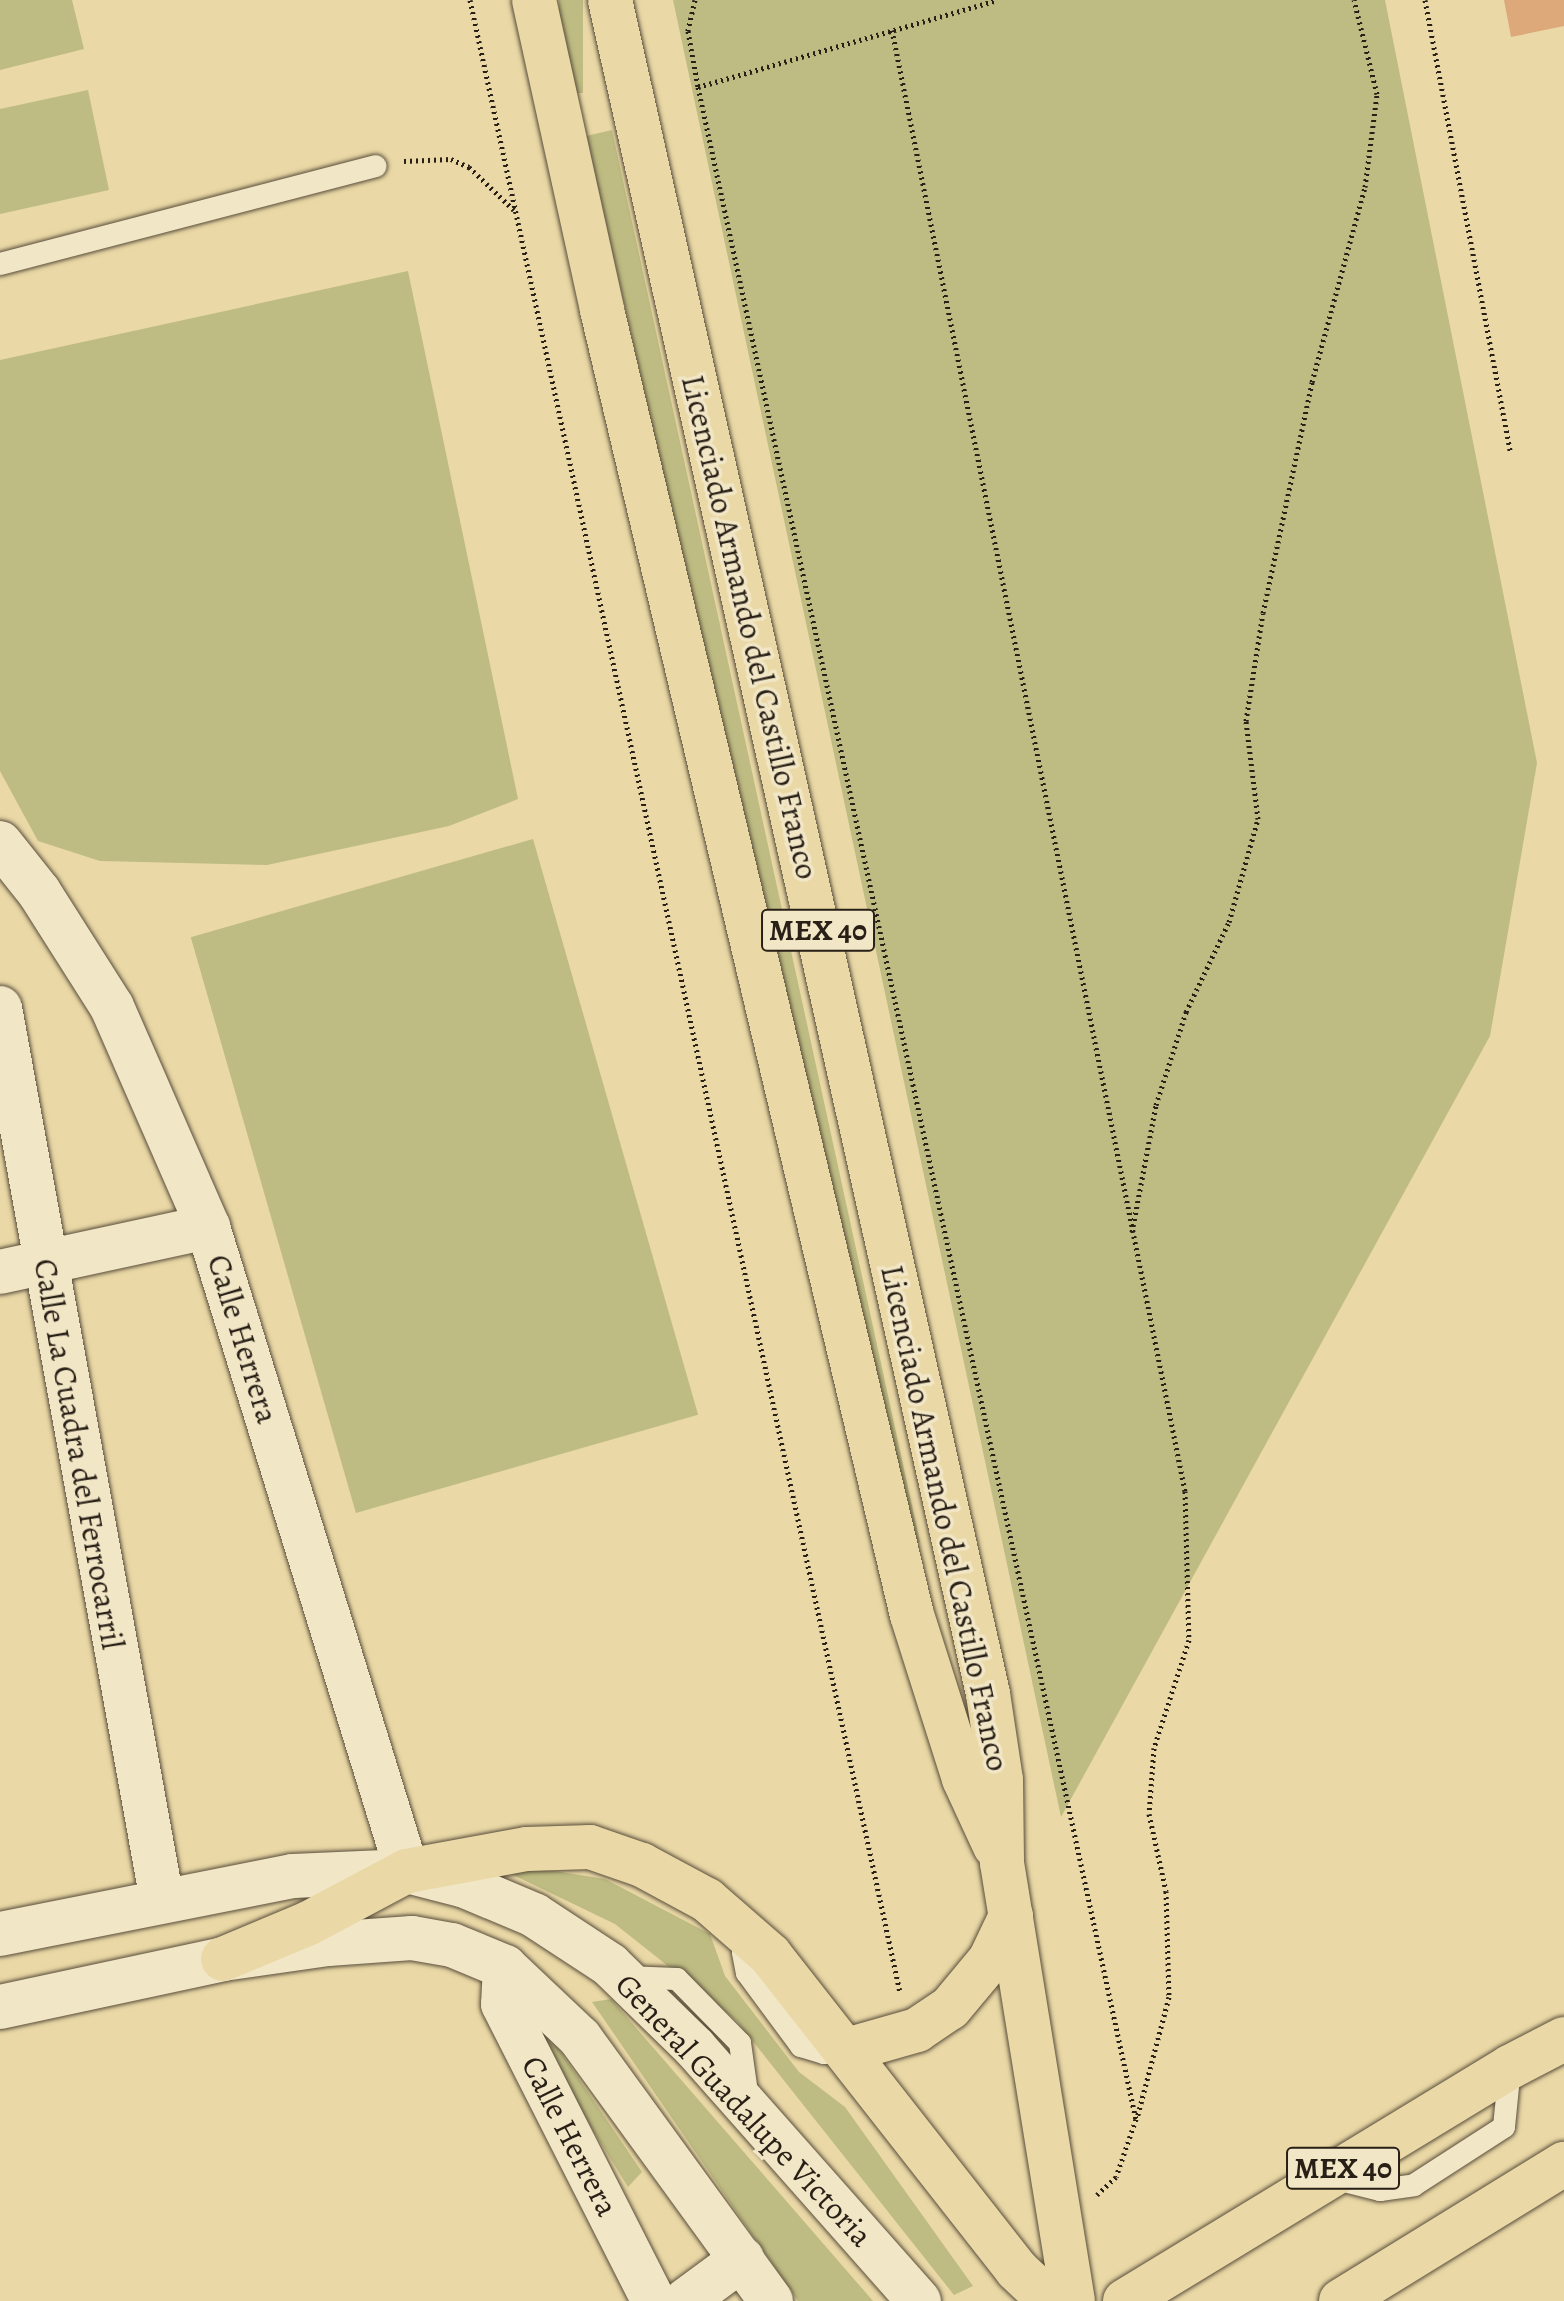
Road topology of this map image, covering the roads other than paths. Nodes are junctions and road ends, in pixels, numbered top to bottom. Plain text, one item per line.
1 (534, 0) edge
2 (610, 0) edge
3 (375, 166) road end
4 (0, 264) edge
5 (0, 843) edge
6 (1, 1025) edge
7 (208, 1227) junction
8 (44, 1263) junction
9 (0, 1272) edge
10 (1002, 1863) junction
11 (407, 1871) junction
12 (162, 1900) junction
13 (1011, 1916) junction
14 (0, 1934) edge
15 (223, 1959) junction
16 (505, 1967) junction
17 (0, 2007) edge
18 (1564, 2039) edge
19 (847, 2050) junction
20 (1564, 2164) edge
21 (742, 2259) junction
22 (654, 2301) edge
23 (685, 2301) edge
24 (771, 2301) edge
25 (919, 2301) edge
26 (1050, 2301) edge
27 (1073, 2301) edge
28 (1125, 2301) edge
29 (1341, 2301) edge

1 - 10 main road, Licenciado Armando del Castillo Franco
2 - 10 main road, Licenciado Armando del Castillo Franco / MEX 40
3 - 4 lane
5 - 7 street, Calle Herrera
6 - 8 street, Calle La Cuadra del Ferrocarril
7 - 8 street
7 - 11 street, Calle Herrera
8 - 9 street
8 - 12 street, Calle La Cuadra del Ferrocarril
10 - 13 main road, MEX 40
11 - 12 street, General Guadalupe Victoria
11 - 15 main road
11 - 19 main road
11 - 25 street, General Guadalupe Victoria
12 - 14 street, General Guadalupe Victoria
13 - 19 main road
13 - 27 main road, MEX 40
15 - 16 street
15 - 17 street
16 - 21 street
16 - 22 street, Calle Herrera
18 - 28 main road, MEX 40
19 - 26 main road
20 - 29 main road
21 - 23 street
21 - 24 street

